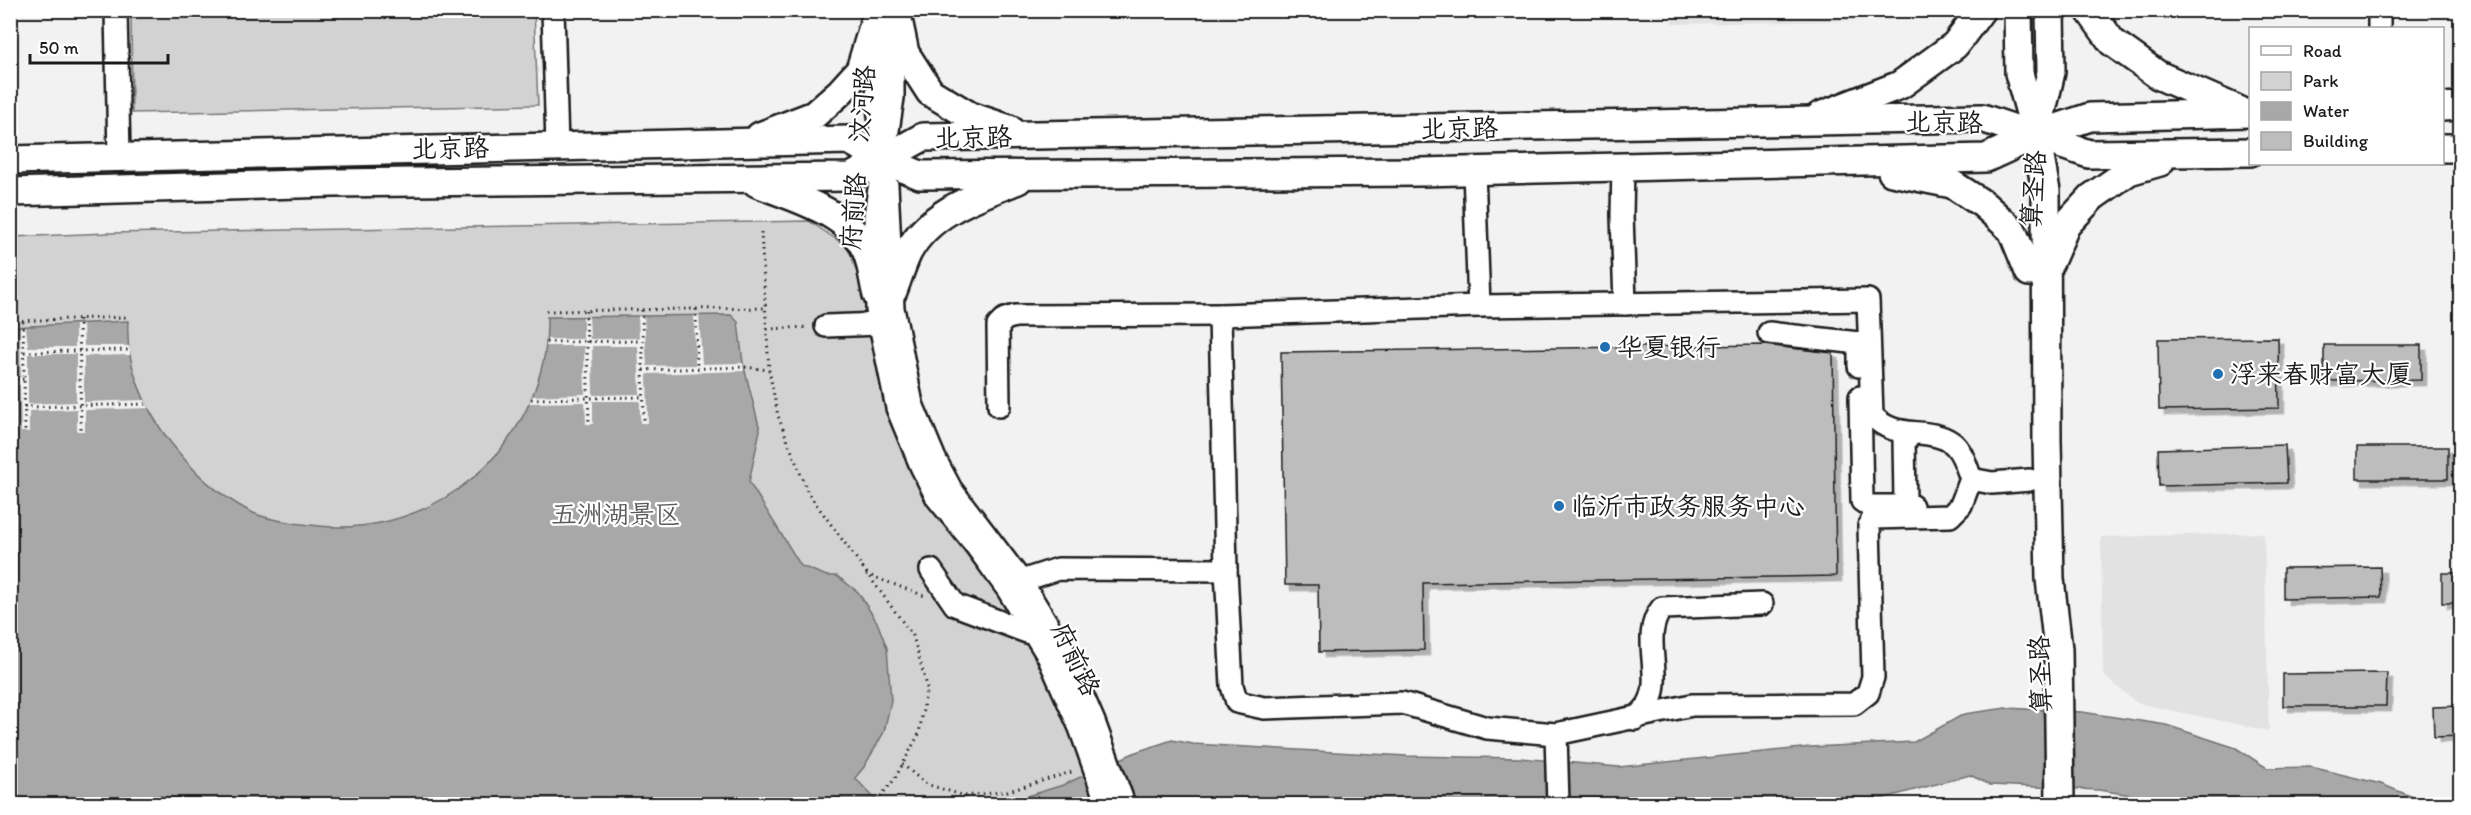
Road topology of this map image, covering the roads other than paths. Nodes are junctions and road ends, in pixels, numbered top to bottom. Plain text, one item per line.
1 (116, 10) edge
2 (553, 10) edge
3 (880, 10) edge
4 (895, 10) edge
5 (1981, 10) edge
6 (2018, 10) edge
7 (2050, 10) edge
8 (2089, 10) edge
9 (2379, 10) edge
10 (2379, 27) edge
11 (2460, 106) edge
12 (2444, 107) edge
13 (2248, 113) edge
14 (1804, 122) junction
15 (2036, 135) junction
16 (1030, 137) junction
17 (742, 142) junction
18 (557, 146) junction
19 (2444, 148) edge
20 (2460, 148) edge
21 (2249, 152) edge
22 (2197, 153) junction
23 (120, 156) junction
24 (10, 160) edge
25 (884, 160) junction
26 (1819, 162) junction
27 (1623, 167) junction
28 (1474, 171) junction
29 (1032, 175) junction
30 (745, 178) junction
31 (10, 192) edge
32 (2038, 272) junction
33 (885, 293) junction
34 (1625, 304) junction
35 (1479, 306) junction
36 (1220, 315) junction
37 (880, 324) junction
38 (826, 326) road end
39 (1869, 333) junction
40 (999, 406) dead end
41 (1913, 434) junction
42 (1971, 479) junction
43 (2030, 480) junction
44 (1961, 505) junction
45 (1912, 506) junction
46 (931, 570) dead end
47 (1226, 570) junction
48 (1021, 581) junction
49 (1762, 604) dead end
50 (1035, 635) junction
51 (2049, 649) junction
52 (1635, 719) junction
53 (1087, 725) junction
54 (1556, 740) junction
55 (1107, 804) edge
56 (1124, 804) edge
57 (1558, 804) edge
58 (2042, 804) edge
59 (2060, 804) edge

1 - 23 street
2 - 18 street
3 - 17 main road
3 - 25 street, 汶河路
4 - 16 main road
4 - 25 street, 汶河路
5 - 14 main road
6 - 15 main road, 算圣路
7 - 15 main road
8 - 13 main road
9 - 10 street
11 - 12 main road
13 - 15 main road, 北京路
14 - 15 main road, 北京路
14 - 16 main road, 北京路
15 - 22 main road, 北京路
15 - 26 main road, 北京路
15 - 32 main road, 算圣路
16 - 25 main road, 北京路
17 - 18 main road, 北京路
17 - 25 main road, 北京路
18 - 23 main road, 北京路
19 - 20 main road
21 - 22 main road, 北京路
22 - 32 main road
23 - 24 main road, 北京路
25 - 29 main road, 北京路
25 - 30 main road, 北京路
25 - 33 street, 府前路
26 - 27 main road, 北京路
26 - 32 main road
27 - 28 main road, 北京路
27 - 34 street
28 - 29 main road, 北京路
28 - 35 street
29 - 33 main road
30 - 31 main road, 北京路
30 - 33 main road
32 - 43 main road, 算圣路
32 - 51 main road, 算圣路
33 - 37 street, 府前路
33 - 48 street, 府前路
34 - 35 street
34 - 39 street
35 - 36 street
36 - 40 street
36 - 47 street
37 - 38 street
37 - 50 street, 府前路
39 - 41 street
39 - 45 street
41 - 42 street
41 - 45 street
42 - 43 street
42 - 44 street
43 - 51 main road, 算圣路
44 - 45 street
44 - 52 street
46 - 50 street
47 - 48 street
47 - 54 street
48 - 53 street, 府前路
49 - 52 street
50 - 53 street, 府前路
51 - 58 main road, 算圣路
51 - 59 main road, 算圣路
52 - 54 street
53 - 55 street, 府前路
53 - 56 street, 府前路
54 - 57 street

